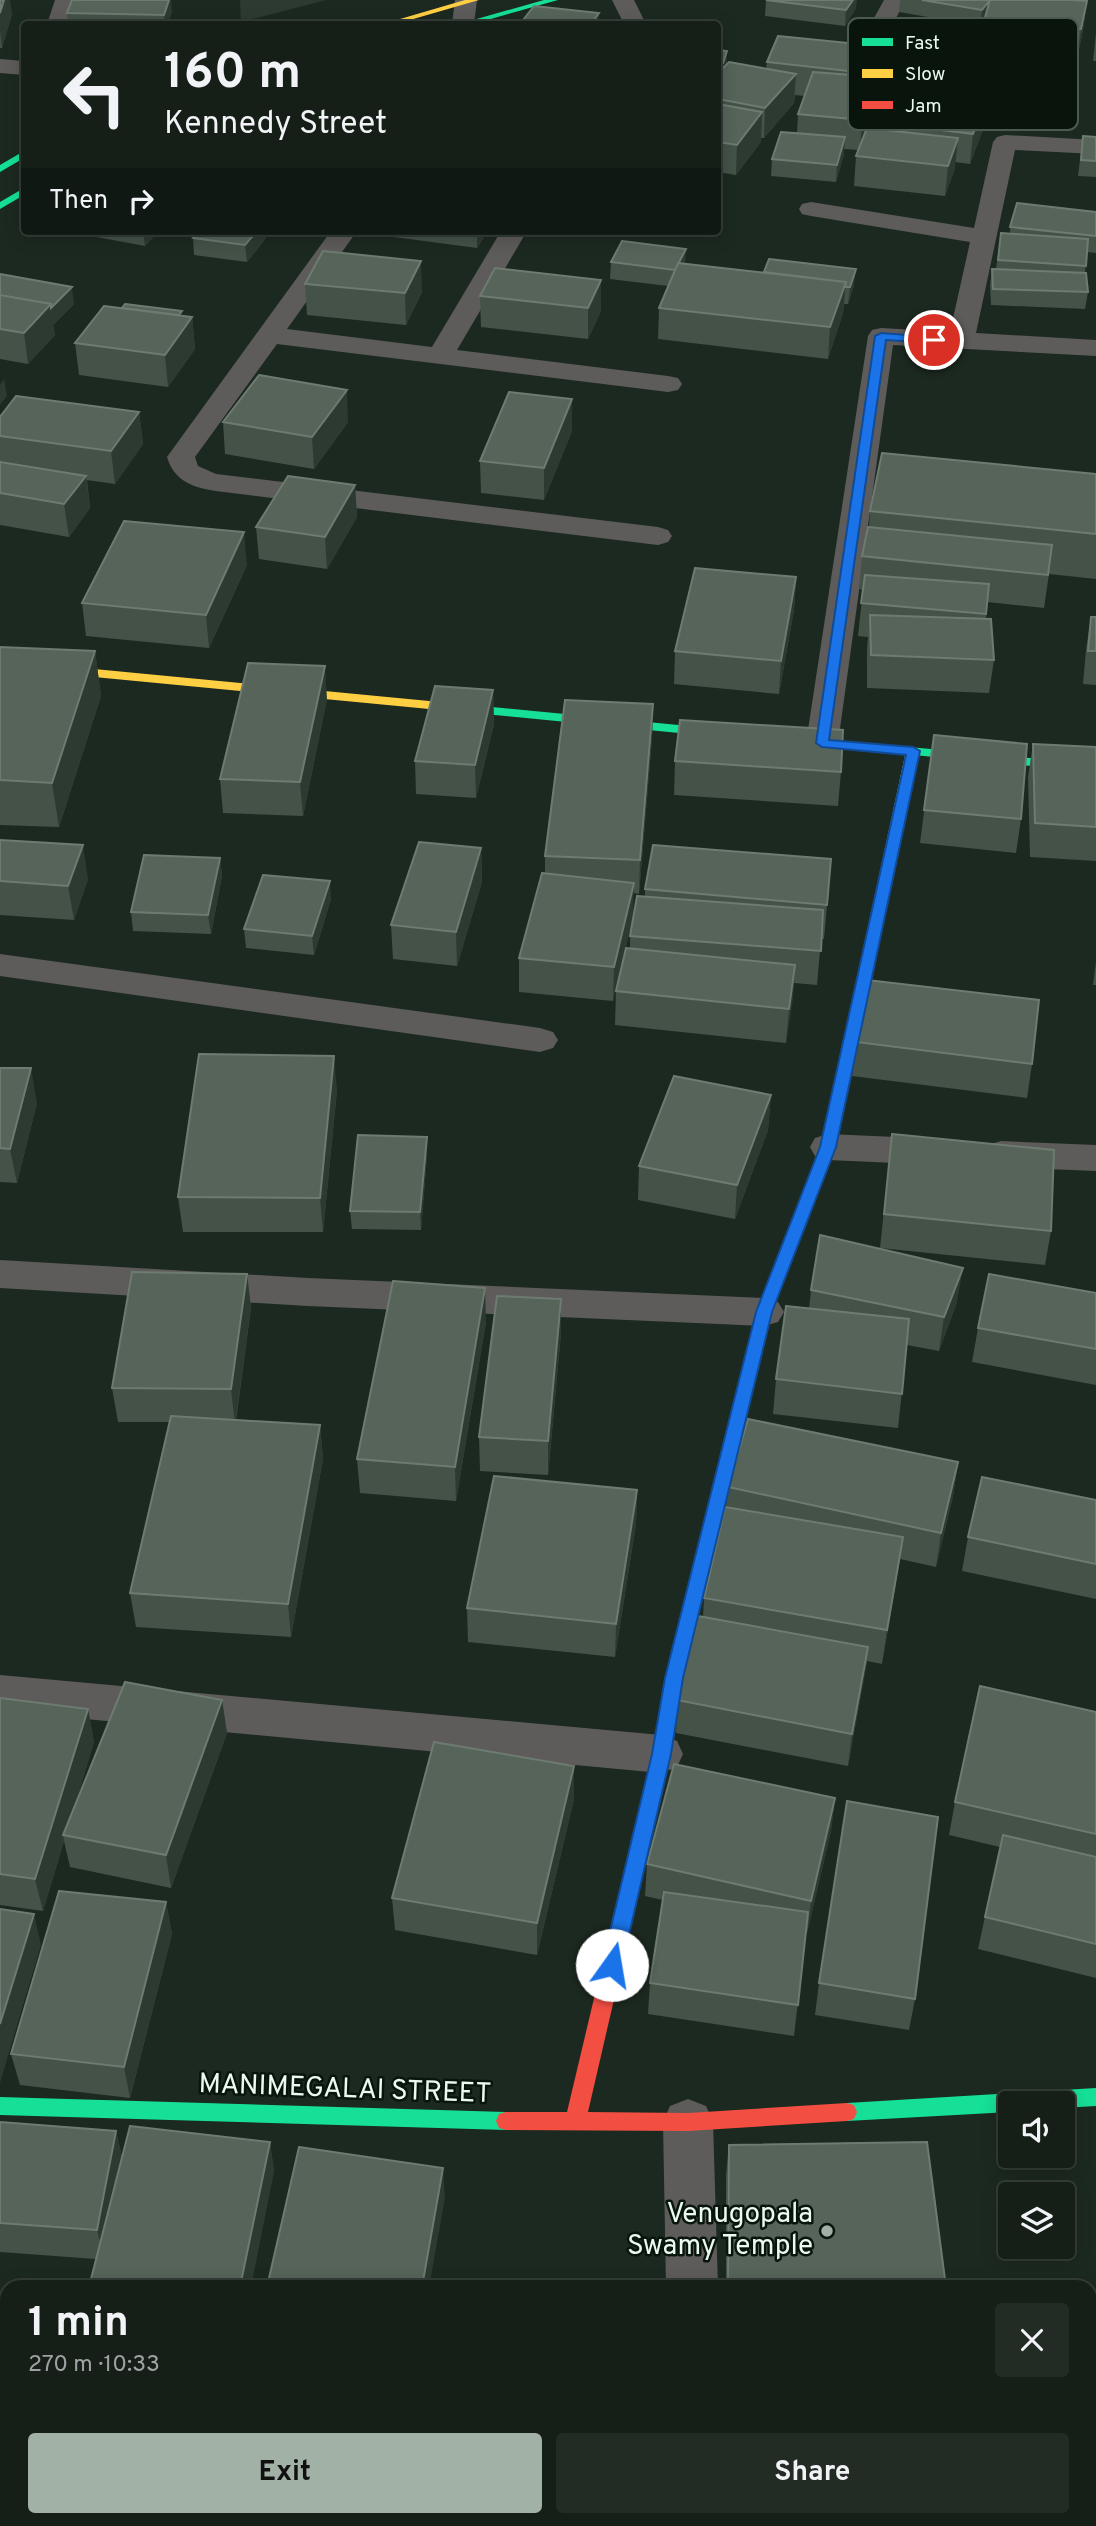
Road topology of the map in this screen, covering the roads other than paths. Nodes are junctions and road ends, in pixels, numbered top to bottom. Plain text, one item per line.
1 (66, 0) edge
2 (554, 0) edge
3 (623, 0) edge
4 (895, 0) edge
5 (466, 10) edge
6 (885, 18) edge
7 (59, 21) edge
8 (405, 21) edge
9 (634, 21) edge
10 (0, 66) edge
11 (21, 68) edge
12 (1096, 148) edge
13 (21, 156) edge
14 (0, 169) edge
15 (21, 193) edge
16 (0, 206) edge
17 (811, 209) dead end
18 (341, 235) edge
19 (512, 235) edge
20 (985, 237) junction
21 (270, 335) junction
22 (961, 342) junction
23 (1096, 348) edge
24 (440, 356) junction
25 (668, 384) dead end
26 (658, 536) dead end
27 (0, 664) edge
28 (741, 735) edge
29 (768, 738) edge
30 (822, 743) junction
31 (913, 751) junction
32 (1096, 768) edge
33 (0, 965) edge
34 (540, 1040) dead end
35 (828, 1147) junction
36 (1096, 1158) edge
37 (0, 1274) edge
38 (764, 1312) junction
39 (0, 1693) edge
40 (661, 1754) junction
41 (1096, 2097) edge
42 (0, 2106) edge
43 (688, 2122) junction
44 (575, 2123) junction
45 (692, 2280) edge

1 - 7 street
2 - 5 street
3 - 9 street
4 - 6 street
5 - 8 street
10 - 11 street
12 - 20 street
13 - 14 street
15 - 16 street
17 - 20 street
18 - 21 street
19 - 24 street
20 - 22 street
21 - 24 street
21 - 26 street
22 - 23 street
22 - 30 street
24 - 25 street
27 - 28 street
29 - 30 street
30 - 31 street
31 - 32 street
31 - 35 street
33 - 34 street
35 - 36 street
35 - 38 street
37 - 38 street
38 - 40 street
39 - 40 street
40 - 44 street
41 - 43 street, MANIMEGALAI STREET
42 - 44 street, MANIMEGALAI STREET
43 - 44 street, MANIMEGALAI STREET
43 - 45 street

